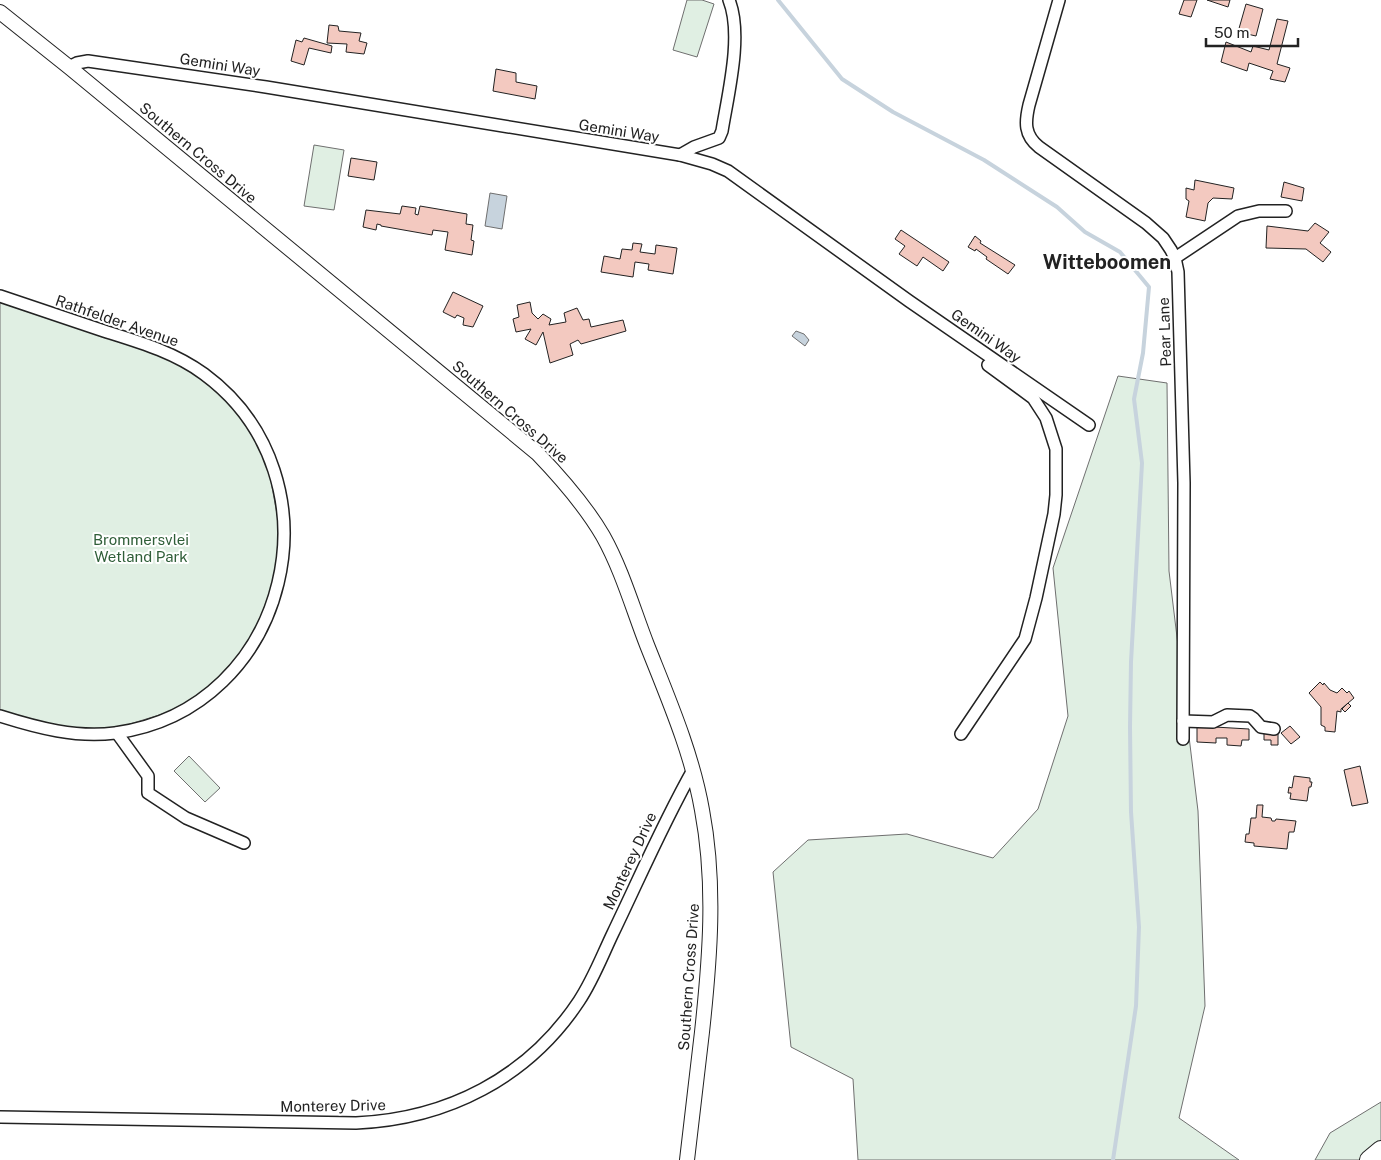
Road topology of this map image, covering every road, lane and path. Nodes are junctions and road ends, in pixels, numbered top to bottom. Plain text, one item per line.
1 (729, 0) edge
2 (1059, 0) edge
3 (0, 12) edge
4 (69, 67) junction
5 (680, 155) junction
6 (1286, 211) dead end
7 (1175, 258) junction
8 (0, 296) edge
9 (909, 301) junction
10 (1089, 426) dead end
11 (0, 716) edge
12 (1183, 721) junction
13 (1274, 729) dead end
14 (116, 733) junction
15 (961, 734) dead end
16 (1183, 738) dead end
17 (693, 770) junction
18 (244, 843) dead end
19 (0, 1117) edge
20 (1381, 1150) edge
21 (688, 1160) edge
22 (1370, 1160) edge

1 - 5 street
2 - 7 street, Pear Lane
3 - 4 street, Southern Cross Drive
4 - 5 street, Gemini Way
4 - 17 street, Southern Cross Drive
5 - 9 street, Gemini Way
6 - 7 street
7 - 12 street, Pear Lane
8 - 14 street, Rathfelder Avenue
9 - 10 street, Gemini Way
9 - 15 street
11 - 14 street, Rathfelder Avenue
12 - 13 street
12 - 16 street, Pear Lane
14 - 18 street
17 - 19 street, Monterey Drive
17 - 21 street, Southern Cross Drive
20 - 22 main road

